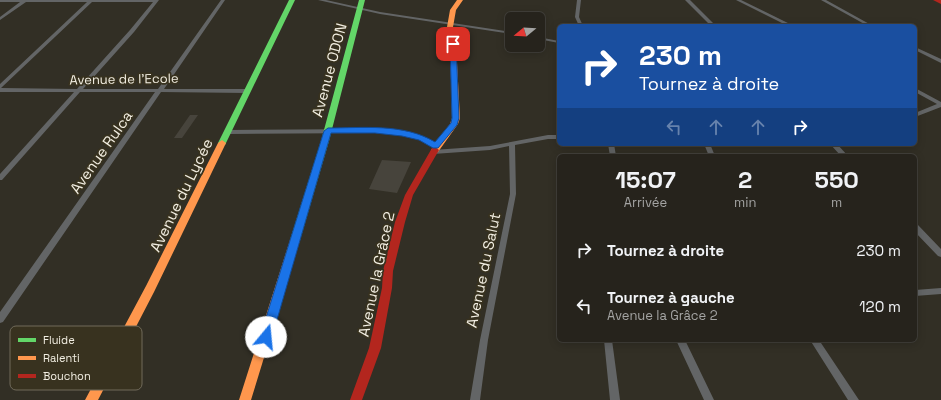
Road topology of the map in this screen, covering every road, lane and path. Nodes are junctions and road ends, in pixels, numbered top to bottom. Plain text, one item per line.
1 (25, 0) edge
2 (223, 0) edge
3 (292, 0) edge
4 (320, 0) edge
5 (460, 0) edge
6 (579, 0) edge
7 (687, 0) edge
8 (738, 0) edge
9 (823, 0) edge
10 (936, 0) edge
11 (0, 1) edge
12 (92, 1) edge
13 (157, 1) edge
14 (941, 2) edge
15 (361, 4) edge
16 (0, 19) edge
17 (451, 23) junction
18 (580, 24) edge
19 (712, 24) edge
20 (788, 24) edge
21 (868, 24) edge
22 (505, 32) edge
23 (545, 39) edge
24 (557, 42) edge
25 (917, 49) edge
26 (941, 61) edge
27 (0, 87) edge
28 (0, 90) edge
29 (160, 90) junction
30 (78, 91) junction
31 (247, 91) junction
32 (917, 91) edge
33 (941, 104) edge
34 (917, 114) edge
35 (328, 131) junction
36 (228, 132) junction
37 (557, 137) edge
38 (512, 144) junction
39 (837, 146) edge
40 (434, 149) junction
41 (843, 154) edge
42 (0, 178) edge
43 (917, 229) edge
44 (941, 254) edge
45 (941, 291) edge
46 (917, 293) edge
47 (0, 319) edge
48 (131, 326) edge
49 (608, 342) edge
50 (681, 342) edge
51 (815, 342) edge
52 (97, 390) edge
53 (92, 400) edge
54 (245, 400) edge
55 (356, 400) edge
56 (475, 400) edge
57 (615, 400) edge
58 (709, 400) edge
59 (854, 400) edge

1 - 11 street
1 - 12 street
1 - 16 street
2 - 29 street, Avenue Rulca
3 - 31 street, Avenue du Lycée
4 - 15 street
5 - 17 street, Avenue la Grâce 2
6 - 18 street
7 - 19 street
8 - 20 street
9 - 21 street
10 - 14 street
12 - 13 street
12 - 27 street
13 - 30 street
15 - 17 street
15 - 35 street, Avenue ODON
17 - 22 street
17 - 40 street, Avenue la Grâce 2
23 - 24 street
25 - 26 street
28 - 30 street, Avenue de l'Ecole
29 - 30 street, Avenue de l'Ecole
29 - 31 street, Avenue de l'Ecole
29 - 47 street, Avenue Rulca
30 - 42 street
31 - 36 street, Avenue du Lycée
32 - 33 street
33 - 34 street
35 - 36 street
35 - 40 street
35 - 54 street, Avenue ODON
36 - 48 street, Avenue du Lycée
37 - 38 street
38 - 40 street
38 - 56 street, Avenue du Salut
39 - 41 street
40 - 55 street, Avenue la Grâce 2
43 - 44 street
45 - 46 street
49 - 57 street
50 - 58 street
51 - 59 street
52 - 53 street, Avenue du Lycée

